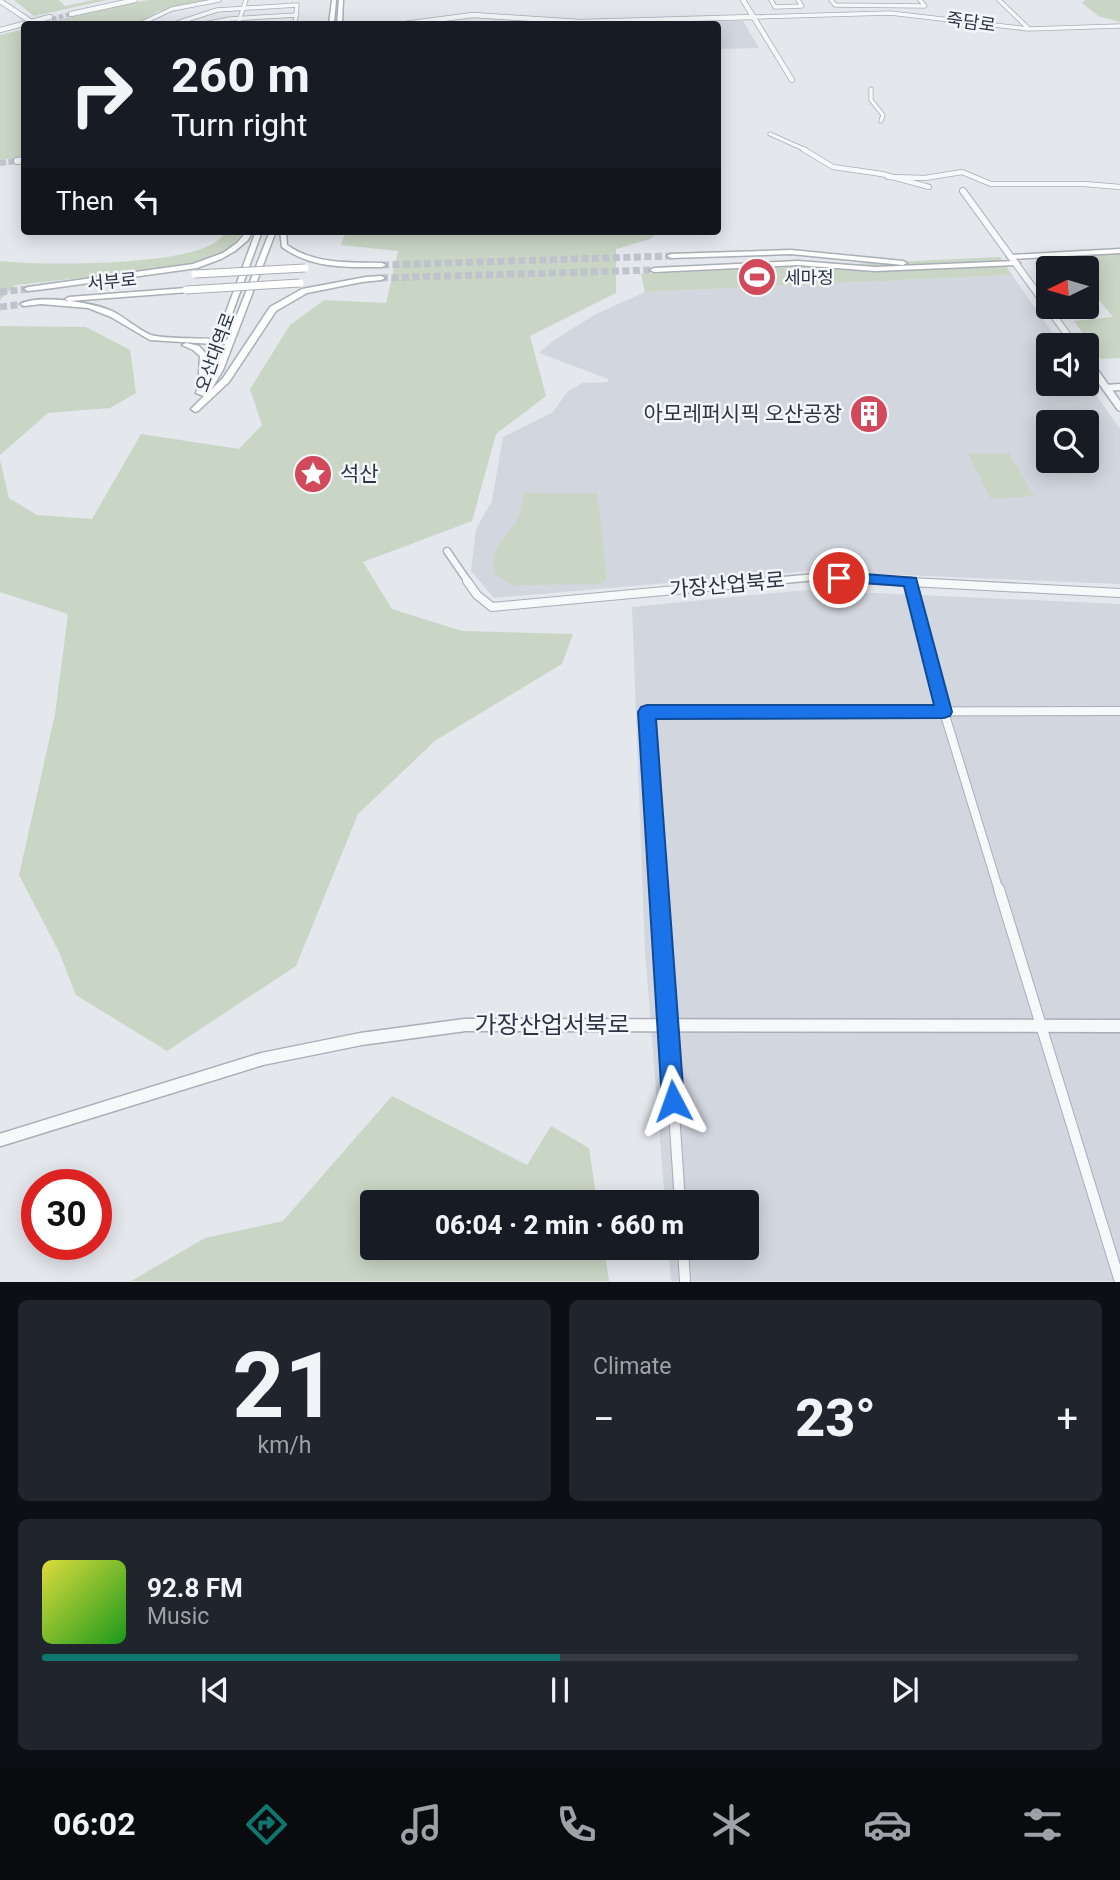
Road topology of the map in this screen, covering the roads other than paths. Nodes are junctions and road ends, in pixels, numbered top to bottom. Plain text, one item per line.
1 (122, 0) edge
2 (135, 0) edge
3 (219, 0) edge
4 (246, 0) edge
5 (334, 0) edge
6 (341, 0) edge
7 (743, 0) edge
8 (771, 0) edge
9 (798, 0) edge
10 (831, 0) edge
11 (920, 0) edge
12 (999, 0) edge
13 (0, 1) edge
14 (861, 2) edge
15 (243, 8) junction
16 (871, 13) junction
17 (296, 15) junction
18 (195, 16) junction
19 (269, 16) junction
20 (754, 17) junction
21 (51, 18) dead end
22 (240, 18) junction
23 (25, 21) edge
24 (40, 21) edge
25 (146, 21) edge
26 (182, 21) edge
27 (202, 21) edge
28 (223, 21) edge
29 (239, 21) edge
30 (268, 21) edge
31 (295, 21) edge
32 (331, 21) edge
33 (340, 21) edge
34 (427, 21) edge
35 (538, 21) edge
36 (615, 21) edge
37 (21, 26) edge
38 (1120, 26) edge
39 (1028, 29) junction
40 (0, 31) edge
41 (792, 80) dead end
42 (871, 89) dead end
43 (881, 121) dead end
44 (770, 134) dead end
45 (21, 160) edge
46 (17, 161) dead end
47 (888, 177) junction
48 (929, 187) dead end
49 (1120, 187) edge
50 (963, 191) dead end
51 (247, 235) edge
52 (258, 235) edge
53 (271, 235) edge
54 (283, 235) edge
55 (1120, 251) edge
56 (671, 256) tunnel mouth
57 (1053, 256) edge
58 (1036, 258) edge
59 (1036, 258) edge
60 (1015, 263) junction
61 (958, 266) junction
62 (653, 270) tunnel mouth
63 (381, 278) tunnel mouth
64 (366, 279) junction
65 (53, 286) junction
66 (28, 289) tunnel mouth
67 (41, 302) junction
68 (24, 304) tunnel mouth
69 (1066, 333) edge
70 (163, 340) junction
71 (219, 342) junction
72 (229, 342) junction
73 (1099, 377) edge
74 (1106, 387) junction
75 (1120, 387) edge
76 (201, 389) junction
77 (1120, 407) edge
78 (195, 409) junction
79 (447, 551) dead end
80 (911, 581) junction
81 (1120, 593) edge
82 (944, 712) junction
83 (1120, 712) edge
84 (668, 1025) junction
85 (1041, 1026) junction
86 (1120, 1026) edge
87 (0, 1140) edge
88 (679, 1190) edge
89 (684, 1260) edge
90 (685, 1282) edge
91 (1120, 1282) edge

1 - 2 street
3 - 25 street
4 - 15 street
5 - 32 main road
6 - 33 main road
7 - 20 street
8 - 9 street
10 - 14 street
11 - 14 street
12 - 39 street
13 - 23 street
14 - 16 street
15 - 17 street
15 - 18 street
15 - 22 street
16 - 20 street, 죽담로
16 - 39 street, 죽담로
17 - 19 street
17 - 31 street
18 - 26 street
18 - 27 street
19 - 22 street
19 - 30 street
20 - 36 street, 죽담로
20 - 41 street
21 - 24 street
22 - 28 street
22 - 29 street
34 - 35 street, 죽담로
37 - 40 street
38 - 39 street, 죽담로
42 - 43 street
44 - 47 street
45 - 46 street
47 - 48 street
47 - 49 street
50 - 60 street
51 - 65 main road
52 - 71 main road, 오산대역로
53 - 72 main road, 오산대역로
54 - 65 main road, 서부로, bridge
55 - 57 main road
56 - 61 main road
58 - 60 main road
59 - 60 main road
60 - 61 main road
60 - 69 street
61 - 62 main road
63 - 64 main road
64 - 67 main road, 서부로, bridge
64 - 78 main road
65 - 66 main road, 서부로
67 - 68 main road, 서부로
67 - 70 main road
70 - 71 main road
70 - 76 main road
71 - 72 main road
71 - 76 main road, 오산대역로
72 - 78 main road, 오산대역로
73 - 74 street
74 - 75 street
74 - 77 street
76 - 78 main road, 오산대역로
79 - 80 street, 가장산업북로
80 - 81 street, 가장산업북로
80 - 82 street
82 - 83 street
82 - 84 street
82 - 85 street
84 - 85 street, 가장산업서북로
84 - 87 street, 가장산업서북로
84 - 88 street
85 - 86 street, 가장산업서북로
85 - 91 street
89 - 90 street

